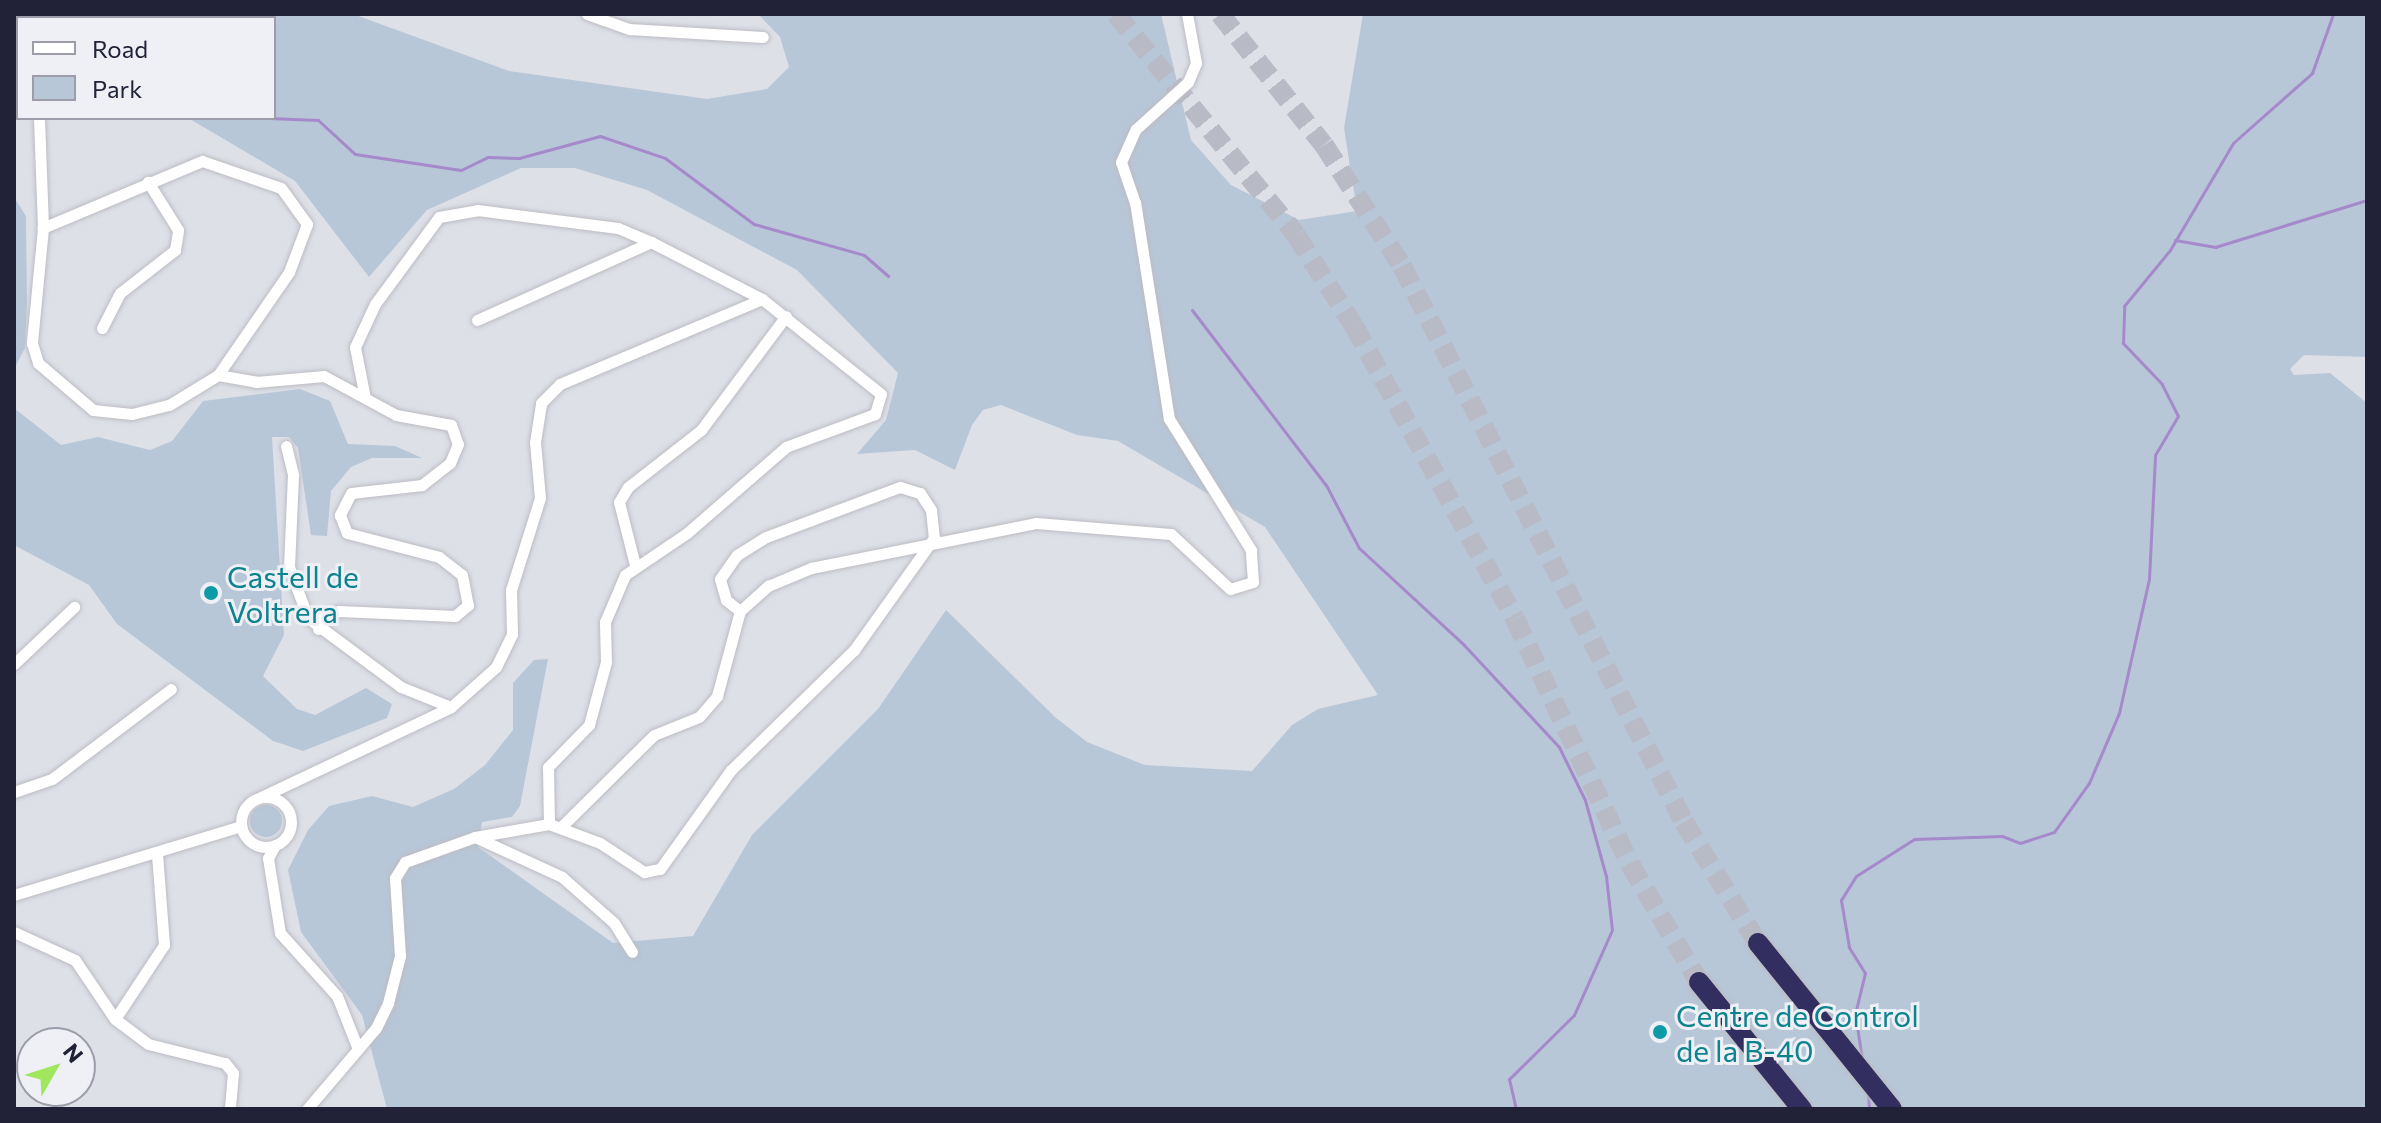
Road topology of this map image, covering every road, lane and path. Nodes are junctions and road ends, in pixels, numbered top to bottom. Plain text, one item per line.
1 (587, 14) edge
2 (1187, 14) edge
3 (763, 37) dead end
4 (39, 120) edge
5 (148, 182) junction
6 (43, 228) junction
7 (651, 242) junction
8 (762, 299) junction
9 (786, 316) junction
10 (477, 320) dead end
11 (102, 328) dead end
12 (218, 375) junction
13 (365, 398) junction
14 (286, 446) dead end
15 (934, 538) junction
16 (635, 565) junction
17 (74, 607) dead end
18 (740, 611) junction
19 (318, 629) junction
20 (14, 664) edge
21 (171, 689) dead end
22 (451, 707) junction
23 (14, 792) edge
24 (261, 797) junction
25 (549, 824) junction
26 (563, 825) junction
27 (241, 826) junction
28 (475, 837) junction
29 (275, 845) junction
30 (157, 853) junction
31 (14, 895) edge
32 (14, 932) edge
33 (1758, 943) tunnel mouth
34 (632, 952) dead end
35 (1699, 982) tunnel mouth
36 (115, 1019) junction
37 (358, 1049) junction
38 (230, 1109) edge
39 (307, 1109) edge
40 (1802, 1109) edge
41 (1892, 1109) edge

1 - 3 street
2 - 15 street
4 - 6 street
5 - 6 street
5 - 11 street
5 - 12 street
6 - 12 street
7 - 8 street
7 - 10 street
7 - 13 street
8 - 9 street
8 - 22 street
9 - 16 street
9 - 16 street
12 - 13 street
13 - 19 street
14 - 19 street
15 - 18 street
15 - 18 street
15 - 26 street
16 - 25 street
17 - 20 street
18 - 26 street
19 - 22 street
21 - 23 street
22 - 24 street
24 - 27 street
24 - 29 street
25 - 26 street
25 - 28 street
27 - 29 street
27 - 30 street
28 - 34 street
28 - 37 street
29 - 37 street
30 - 31 street
30 - 36 street
32 - 36 street
33 - 41 highway
35 - 40 highway
36 - 38 street
37 - 39 street

